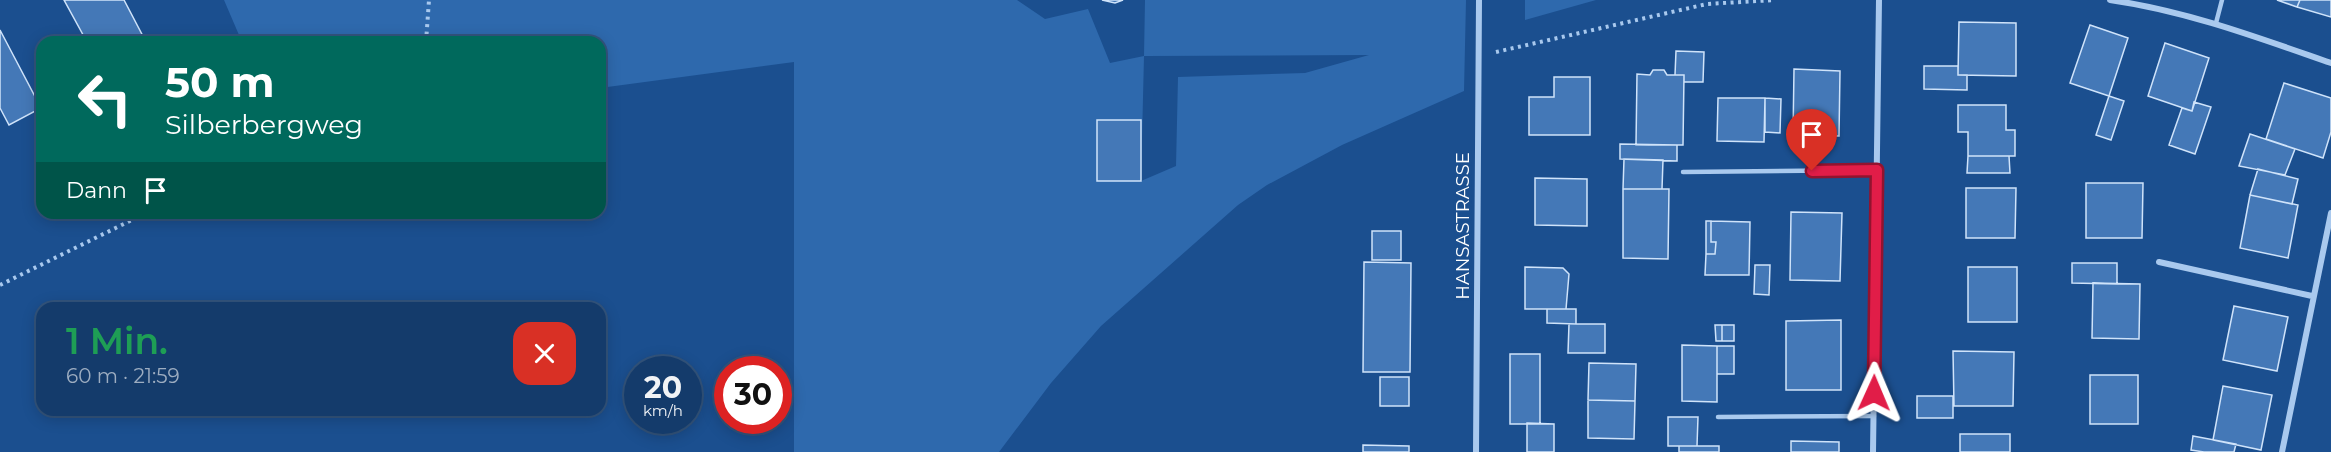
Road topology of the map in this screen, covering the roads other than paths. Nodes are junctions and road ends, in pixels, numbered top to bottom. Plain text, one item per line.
1 (1479, 0) edge
2 (1879, 0) edge
3 (2110, 0) edge
4 (2222, 0) edge
5 (2217, 23) junction
6 (2331, 63) edge
7 (1877, 170) junction
8 (1683, 172) dead end
9 (2331, 213) edge
10 (2159, 262) dead end
11 (2312, 296) junction
12 (1874, 416) junction
13 (1718, 417) dead end
14 (1476, 452) edge
15 (1873, 452) edge
16 (2282, 452) edge

1 - 14 street, HANSASTRASSE
2 - 7 street
3 - 5 street
4 - 5 lane
5 - 6 street
7 - 8 lane
7 - 12 street
9 - 11 street
10 - 11 street
11 - 16 street
12 - 13 lane
12 - 15 street

